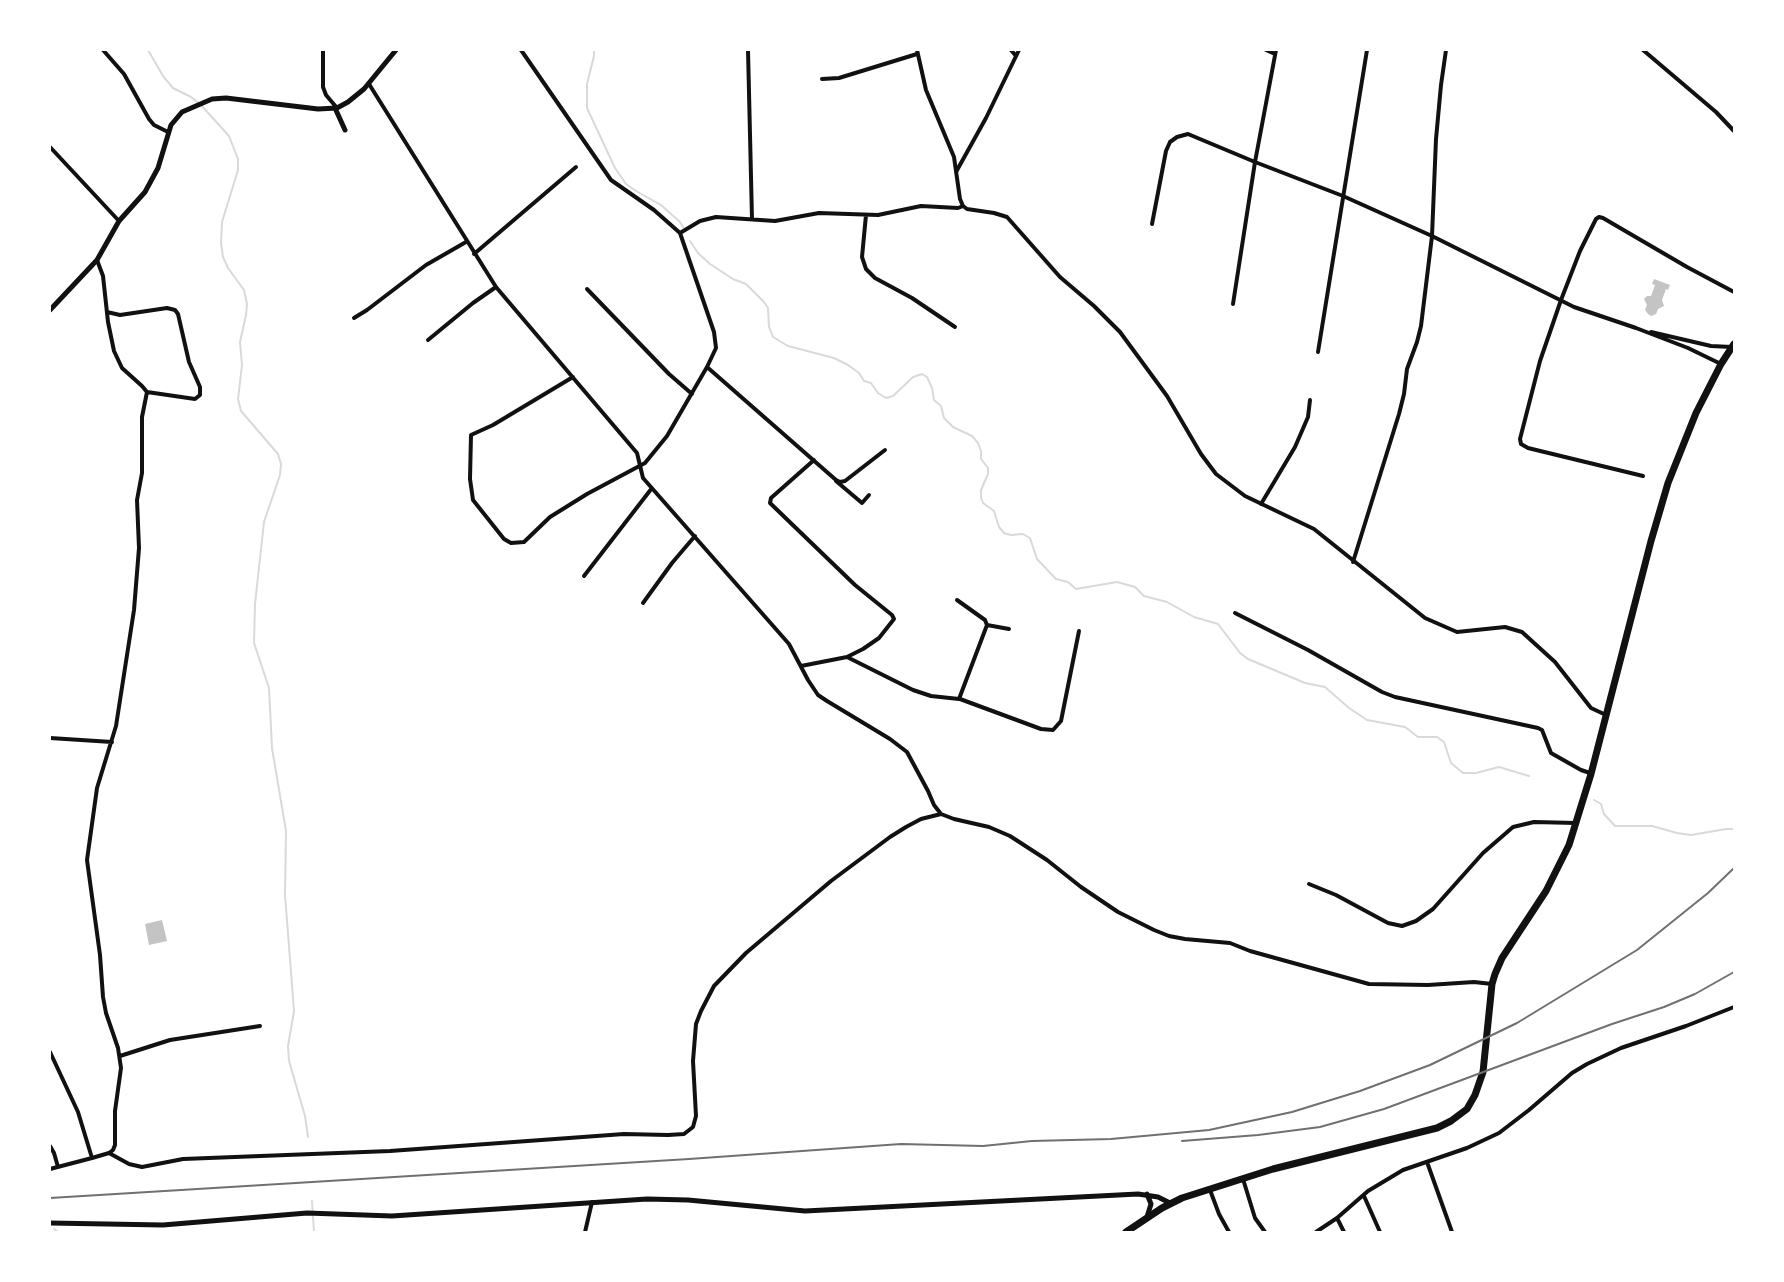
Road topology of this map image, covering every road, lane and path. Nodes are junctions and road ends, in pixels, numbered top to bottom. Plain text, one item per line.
1 (103, 50) edge
2 (323, 50) edge
3 (396, 50) edge
4 (521, 50) edge
5 (748, 50) edge
6 (1011, 50) edge
7 (1019, 50) edge
8 (1266, 50) edge
9 (1367, 50) edge
10 (1446, 50) edge
11 (1643, 50) edge
12 (917, 52) edge
13 (1276, 52) edge
14 (1016, 56) junction
15 (822, 79) dead end
16 (369, 84) junction
17 (336, 108) junction
18 (345, 130) dead end
19 (1734, 130) edge
20 (168, 132) junction
21 (50, 147) edge
22 (1255, 162) junction
23 (576, 168) dead end
24 (956, 172) junction
25 (1343, 196) junction
26 (963, 206) junction
27 (866, 215) junction
28 (752, 219) junction
29 (119, 221) junction
30 (1152, 224) dead end
31 (680, 233) junction
32 (1432, 236) junction
33 (466, 242) junction
34 (474, 255) junction
35 (97, 260) junction
36 (496, 287) junction
37 (587, 289) dead end
38 (1734, 292) edge
39 (1561, 300) junction
40 (1233, 304) dead end
41 (50, 310) edge
42 (107, 312) junction
43 (354, 318) dead end
44 (955, 327) dead end
45 (1636, 328) junction
46 (429, 340) dead end
47 (1733, 346) edge
48 (1318, 352) dead end
49 (1721, 364) junction
50 (707, 367) junction
51 (573, 377) junction
52 (147, 393) junction
53 (692, 394) junction
54 (1310, 400) dead end
55 (885, 450) dead end
56 (814, 460) junction
57 (641, 465) junction
58 (1642, 476) dead end
59 (836, 480) junction
60 (652, 488) junction
61 (869, 495) dead end
62 (1261, 504) junction
63 (695, 536) junction
64 (1353, 562) junction
65 (584, 576) dead end
66 (957, 600) dead end
67 (643, 603) dead end
68 (1235, 613) dead end
69 (987, 625) junction
70 (1009, 629) dead end
71 (1079, 631) dead end
72 (847, 657) junction
73 (801, 666) junction
74 (959, 699) junction
75 (1607, 715) junction
76 (50, 738) edge
77 (112, 742) junction
78 (1591, 774) junction
79 (940, 814) junction
80 (1576, 823) junction
81 (1309, 884) dead end
82 (1492, 984) junction
83 (1734, 1006) edge
84 (260, 1026) dead end
85 (50, 1052) edge
86 (120, 1056) junction
87 (50, 1146) edge
88 (109, 1153) junction
89 (92, 1158) junction
90 (1427, 1162) junction
91 (58, 1167) junction
92 (50, 1168) edge
93 (1243, 1179) junction
94 (1210, 1190) junction
95 (1147, 1194) junction
96 (1364, 1196) junction
97 (593, 1202) junction
98 (1170, 1203) junction
99 (1147, 1217) junction
100 (1337, 1218) junction
101 (50, 1223) edge
102 (1126, 1232) edge
103 (585, 1233) edge
104 (1229, 1233) edge
105 (1265, 1233) edge
106 (1316, 1233) edge
107 (1344, 1233) edge
108 (1380, 1233) edge
109 (1452, 1233) edge

1 - 20 street
2 - 17 street
3 - 16 street
4 - 31 street
5 - 28 street
6 - 14 street
7 - 14 street
8 - 13 street
9 - 25 street
10 - 32 street
11 - 19 street
12 - 15 street
12 - 24 street
13 - 22 street
14 - 24 street
16 - 17 street
16 - 33 street
17 - 18 street
17 - 20 street
20 - 29 street
21 - 29 street
22 - 25 street
22 - 30 street
22 - 40 street
23 - 34 street
24 - 26 street
25 - 32 street
25 - 48 street
26 - 27 street
26 - 62 street
27 - 28 street
27 - 44 street
28 - 31 street
29 - 35 street
31 - 50 street
32 - 39 street
32 - 64 street
33 - 34 street
33 - 43 street
34 - 36 street
35 - 41 street
35 - 42 street
36 - 46 street
36 - 51 street
37 - 53 street
38 - 39 street
39 - 45 street
39 - 58 street
42 - 52 street
42 - 52 street
45 - 47 street
45 - 49 street
47 - 49 main road
49 - 75 main road
50 - 53 street
50 - 56 street
51 - 57 street
51 - 57 street
52 - 77 street
53 - 57 street
54 - 62 street
55 - 59 street
56 - 59 street
56 - 72 street
57 - 60 street
59 - 61 street
60 - 63 street
60 - 65 street
62 - 64 street
63 - 67 street
63 - 73 street
64 - 75 street
66 - 69 street
68 - 78 street
69 - 70 street
69 - 74 street
71 - 74 street
72 - 73 street
72 - 74 street
73 - 79 street
75 - 78 main road
76 - 77 street
77 - 86 street
78 - 80 main road
79 - 82 street
79 - 88 street
80 - 81 street
80 - 82 main road
82 - 93 main road
83 - 90 street
84 - 86 street
85 - 89 street
86 - 88 street
87 - 91 street
88 - 89 street
89 - 91 street
90 - 96 street
90 - 109 street
91 - 92 street
93 - 94 main road
93 - 105 street
94 - 98 main road
94 - 104 street
95 - 97 street
95 - 98 street
95 - 99 street
96 - 100 street
96 - 108 street
97 - 101 street
97 - 103 street
98 - 99 main road
99 - 102 main road
100 - 106 street
100 - 107 street

